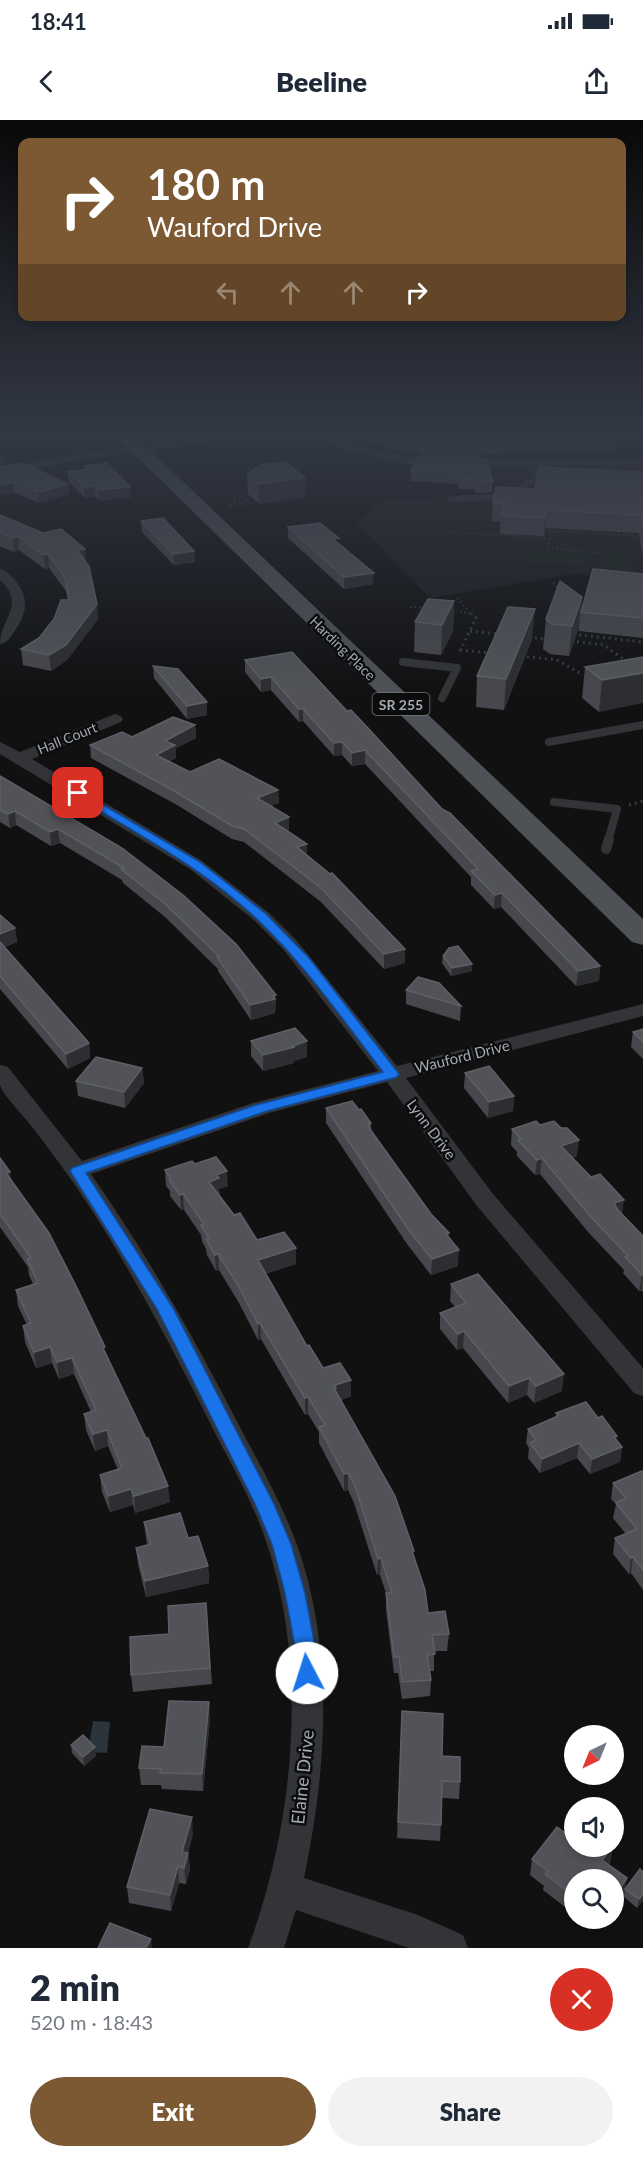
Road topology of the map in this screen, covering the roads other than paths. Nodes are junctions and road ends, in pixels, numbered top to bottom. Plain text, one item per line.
1 (210, 519) edge
2 (0, 573) edge
3 (0, 640) edge
4 (403, 662) dead end
5 (442, 698) dead end
6 (115, 719) dead end
7 (643, 725) edge
8 (549, 742) dead end
9 (0, 747) edge
10 (20, 758) junction
11 (554, 802) dead end
12 (606, 849) dead end
13 (643, 936) edge
14 (643, 1010) edge
15 (0, 1072) edge
16 (392, 1074) junction
17 (77, 1171) junction
18 (643, 1386) edge
19 (285, 1889) junction
20 (266, 1948) edge
21 (450, 1948) edge

1 - 13 main road, Harding Place / SR 255
2 - 3 street
4 - 5 lane
6 - 10 street, Hall Court
7 - 8 lane
9 - 10 street, Lynn Drive
10 - 16 street, Lynn Drive
11 - 12 lane
14 - 16 street, Wauford Drive
15 - 17 street, Elaine Drive
16 - 17 street, Wauford Drive
16 - 18 street, Lynn Drive
17 - 19 street, Elaine Drive
19 - 20 street, Elaine Drive
19 - 21 street

